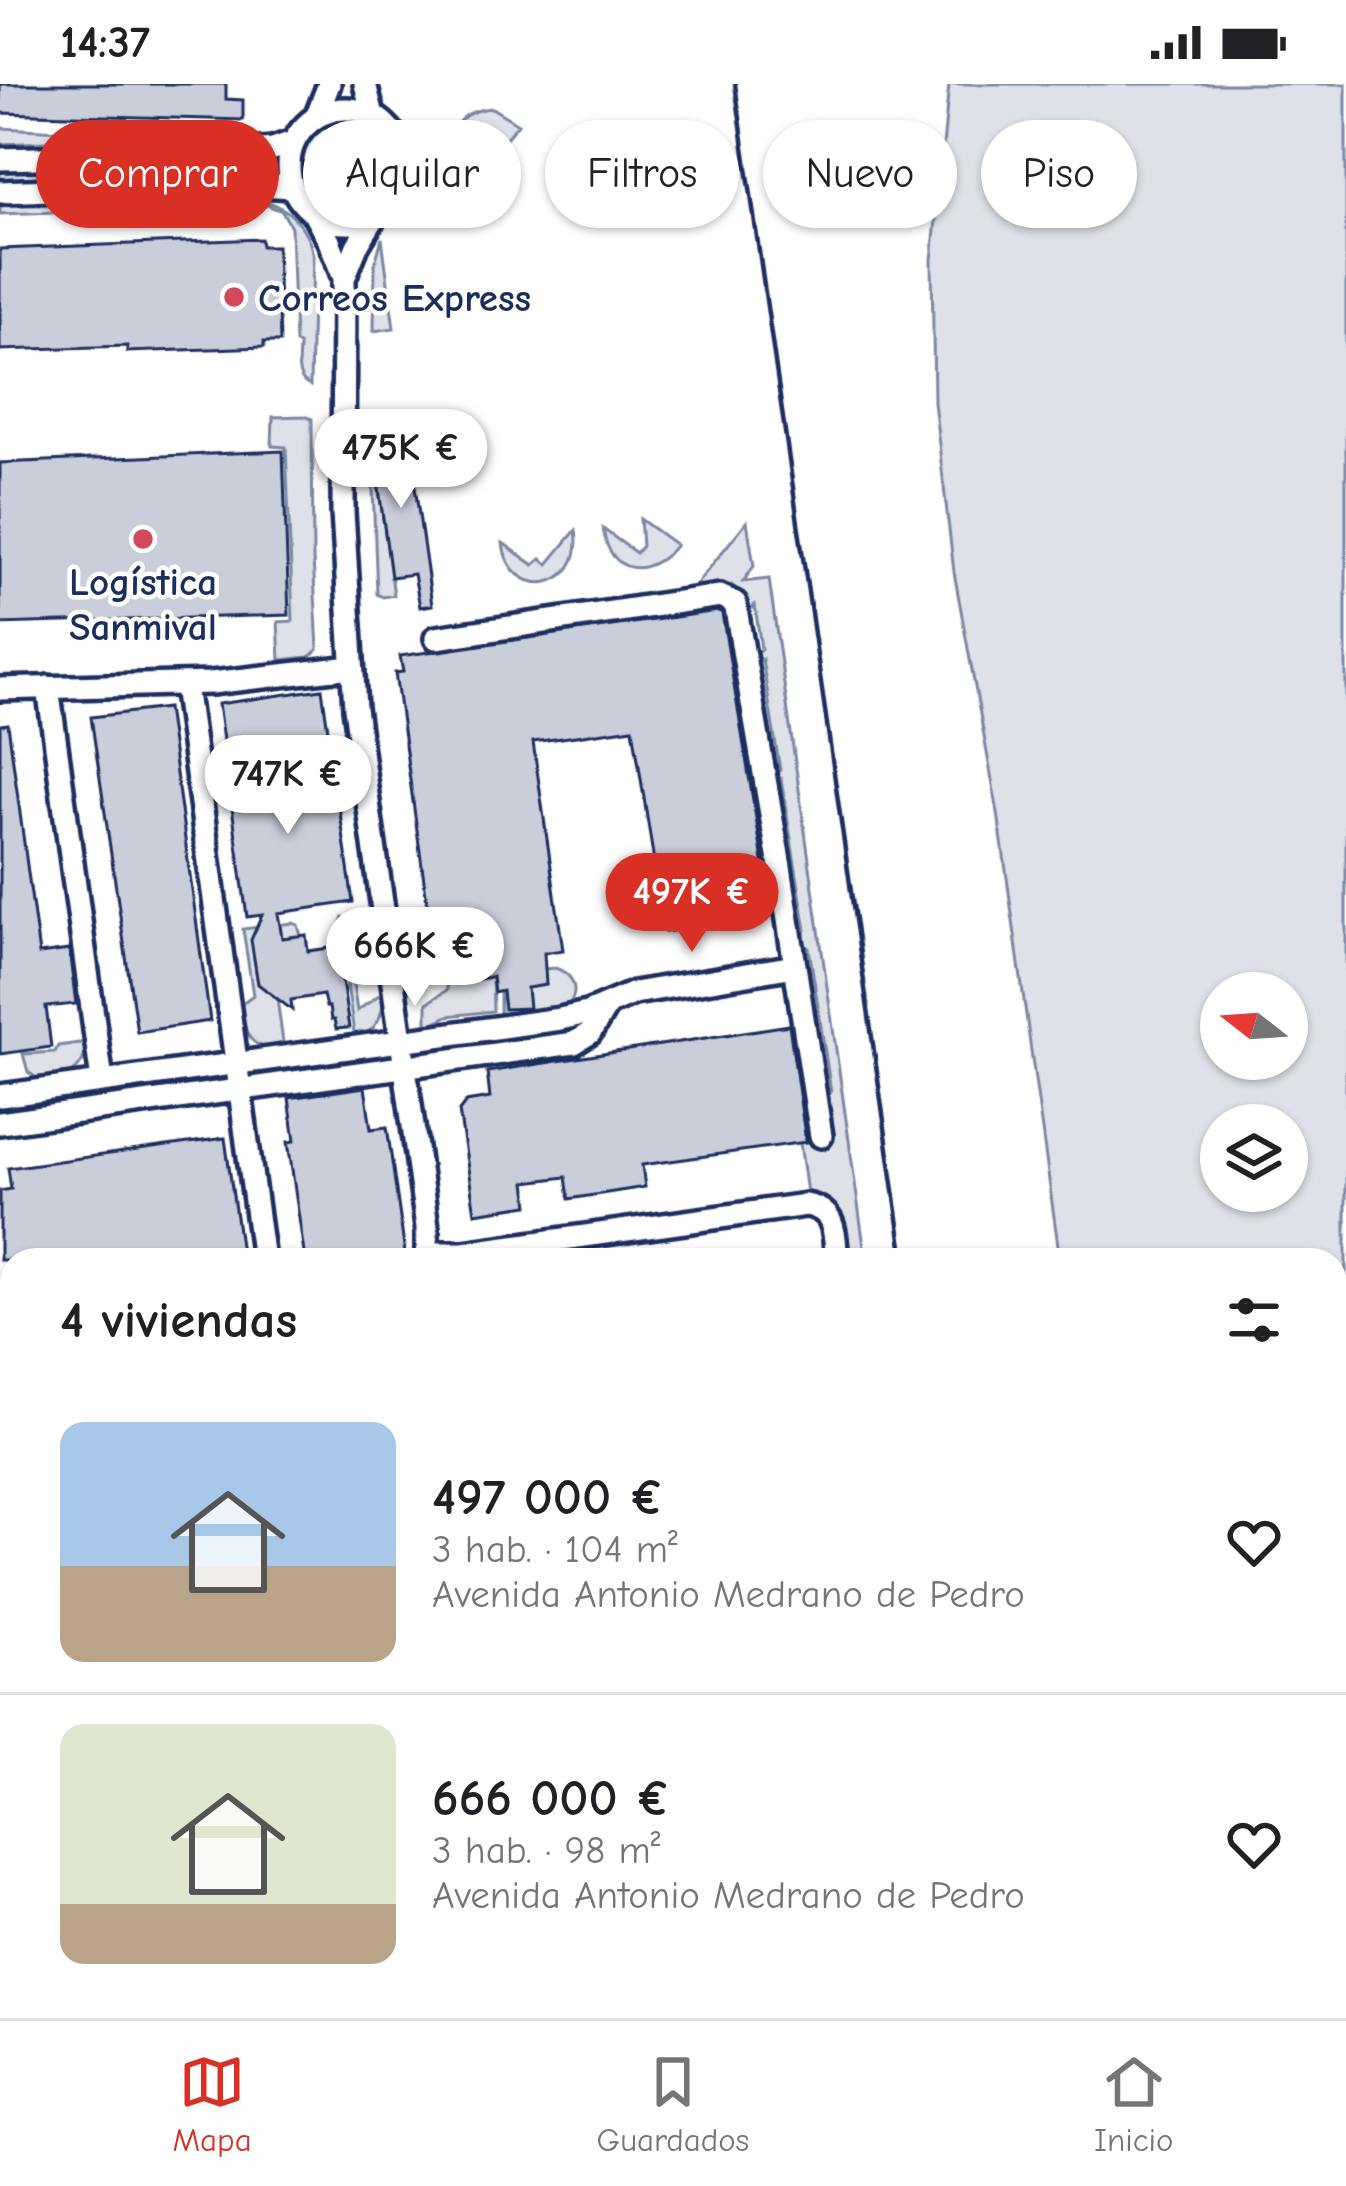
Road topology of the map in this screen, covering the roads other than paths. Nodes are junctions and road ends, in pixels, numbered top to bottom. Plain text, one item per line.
1 (329, 84) edge
2 (365, 84) edge
3 (317, 115) junction
4 (374, 115) junction
5 (379, 120) edge
6 (293, 142) junction
7 (0, 159) edge
8 (292, 187) junction
9 (0, 192) edge
10 (303, 204) edge
11 (322, 228) edge
12 (368, 228) edge
13 (344, 278) junction
14 (436, 638) dead end
15 (352, 667) junction
16 (185, 685) junction
17 (48, 687) junction
18 (0, 689) edge
19 (795, 966) junction
20 (607, 1005) junction
21 (402, 1039) junction
22 (237, 1063) junction
23 (406, 1068) junction
24 (102, 1082) junction
25 (240, 1092) junction
26 (0, 1096) edge
27 (0, 1124) edge
28 (821, 1136) dead end
29 (261, 1248) edge
30 (427, 1248) edge
31 (499, 1248) edge
32 (835, 1248) edge

1 - 3 street
2 - 4 street
3 - 4 street
3 - 6 street
4 - 5 street
6 - 7 street
6 - 8 street
8 - 9 street
8 - 10 street
11 - 13 street
12 - 13 street
13 - 15 street
14 - 19 street
15 - 16 street
15 - 21 street
16 - 17 street
16 - 22 street
17 - 18 street
17 - 24 street
19 - 20 street
19 - 28 street
20 - 21 street
20 - 23 street
21 - 22 street
21 - 23 street
22 - 24 street
22 - 25 street
23 - 25 street
23 - 30 street
24 - 26 street
25 - 27 street
25 - 29 street
31 - 32 street

